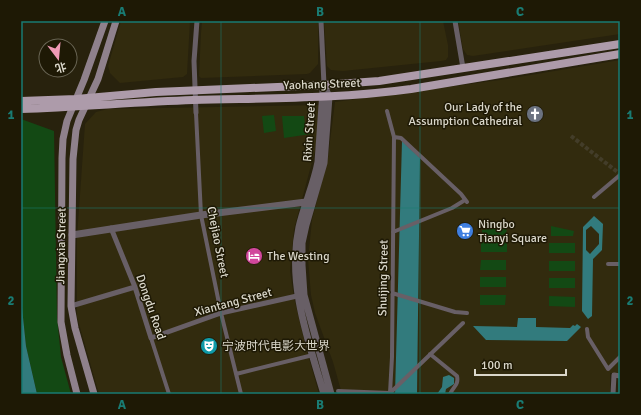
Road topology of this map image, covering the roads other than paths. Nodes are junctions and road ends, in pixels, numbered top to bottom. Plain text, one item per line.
1 (105, 21) edge
2 (116, 21) edge
3 (197, 21) edge
4 (320, 21) edge
5 (455, 21) edge
6 (620, 44) edge
7 (620, 54) edge
8 (463, 68) junction
9 (324, 85) junction
10 (195, 91) junction
11 (326, 97) junction
12 (89, 98) junction
13 (195, 100) junction
14 (21, 101) edge
15 (74, 103) junction
16 (85, 106) junction
17 (21, 109) edge
18 (387, 111) dead end
19 (196, 112) joint
20 (394, 138) junction
21 (620, 175) edge
22 (594, 197) dead end
23 (306, 202) junction
24 (201, 215) junction
25 (111, 228) junction
26 (393, 232) junction
27 (72, 235) junction
28 (608, 264) dead end
29 (620, 264) edge
30 (135, 288) junction
31 (394, 294) junction
32 (297, 296) junction
33 (72, 306) junction
34 (221, 313) junction
35 (467, 313) dead end
36 (464, 323) dead end
37 (587, 329) dead end
38 (151, 338) junction
39 (430, 354) junction
40 (312, 355) junction
41 (620, 357) edge
42 (236, 374) junction
43 (620, 376) edge
44 (338, 391) dead end
45 (77, 394) edge
46 (94, 394) edge
47 (170, 394) edge
48 (241, 394) edge
49 (324, 394) edge
50 (331, 394) edge
51 (390, 394) edge
52 (450, 394) edge
53 (613, 394) edge

1 - 15 main road, Jiangxia Street
2 - 12 main road, Jiangxia Street
3 - 10 street, Chejiao Street
4 - 9 street
5 - 8 street
6 - 8 main road, Yaohang Street
7 - 11 main road, Yaohang Street
8 - 9 main road, Yaohang Street
9 - 10 main road, Yaohang Street
9 - 11 street, Rixin Street
10 - 12 main road, Yaohang Street
10 - 13 street, Chejiao Street
11 - 13 main road, Yaohang Street
11 - 23 street, Rixin Street
11 - 50 street, Rixin Street
12 - 15 main road, Yaohang Street
12 - 16 main road, Jiangxia Street
13 - 16 main road, Yaohang Street
13 - 19 street, Chejiao Street
14 - 15 main road, Yaohang Street
15 - 16 main road, Yaohang Street
15 - 17 main road, Yaohang Street
15 - 45 main road, Jiangxia Street
16 - 27 main road, Jiangxia Street
18 - 20 street, Shuijing Street
19 - 24 street, Chejiao Street
20 - 26 street, Shuijing Street
20 - 26 street
21 - 22 street
23 - 24 street
23 - 32 street, Rixin Street
24 - 25 street
24 - 34 street, Chejiao Street
25 - 27 street
25 - 30 street, Dongdu Road
26 - 31 street, Shuijing Street
27 - 33 main road, Jiangxia Street
28 - 29 street
30 - 33 street
30 - 38 street, Dongdu Road
31 - 35 street
31 - 51 street, Shuijing Street
32 - 34 street, Xiantang Street
32 - 40 street, Rixin Street
33 - 46 main road, Jiangxia Street
34 - 38 street, Xiantang Street
34 - 42 street, Chejiao Street
36 - 39 street
37 - 41 street
38 - 47 street, Dongdu Road
39 - 51 street
39 - 52 street
40 - 42 street
40 - 49 street, Rixin Street
42 - 48 street, Chejiao Street
43 - 53 street
44 - 51 street

